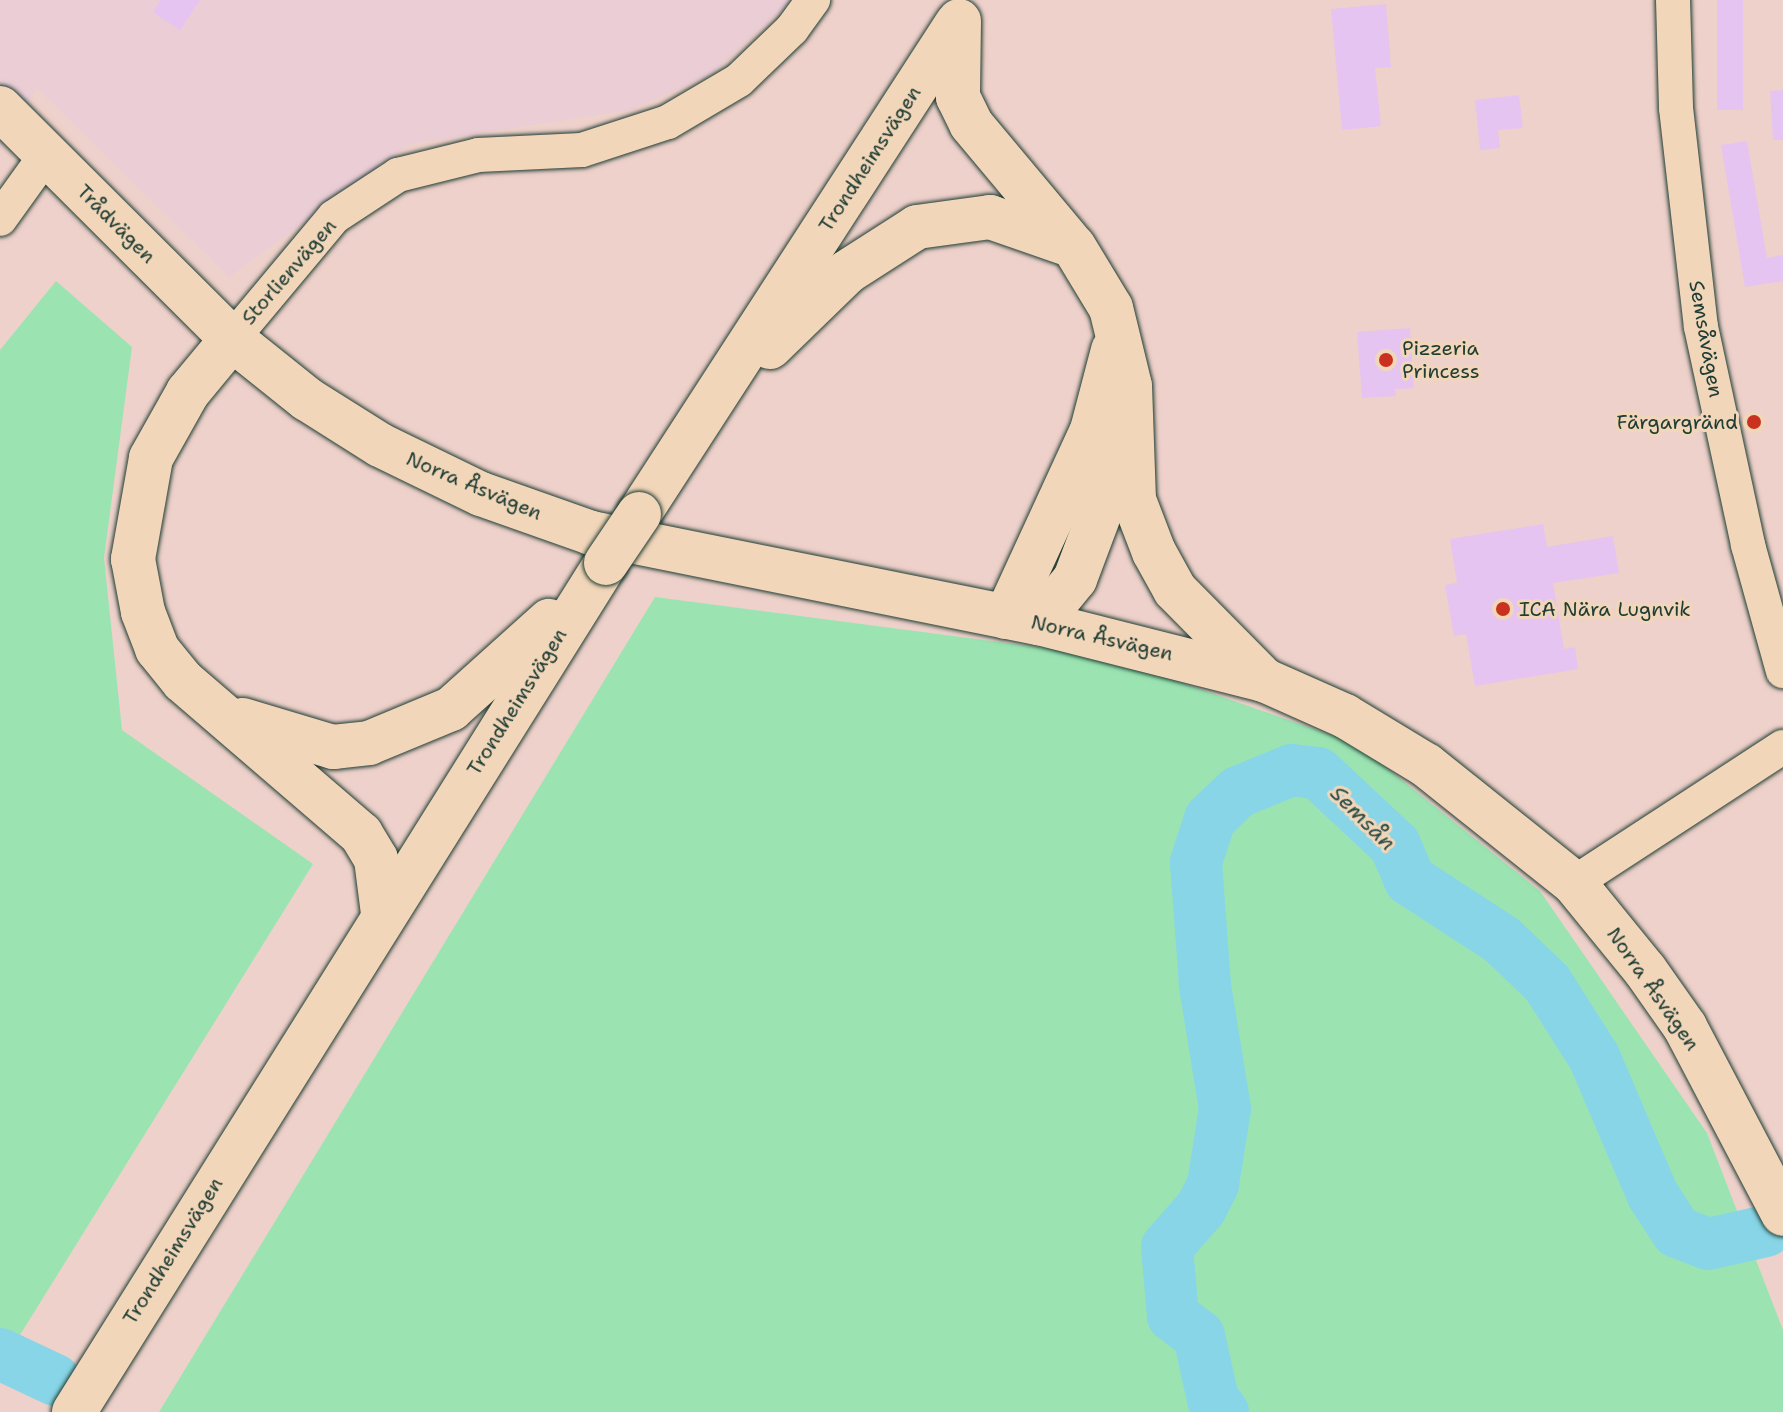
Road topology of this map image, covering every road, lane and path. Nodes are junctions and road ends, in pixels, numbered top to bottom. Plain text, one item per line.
1 (813, 0) edge
2 (1673, 0) edge
3 (966, 10) edge
4 (0, 108) edge
5 (46, 155) junction
6 (0, 219) edge
7 (1074, 247) junction
8 (1116, 336) junction
9 (232, 339) junction
10 (716, 399) junction
11 (1129, 433) junction
12 (648, 530) junction
13 (606, 563) junction
14 (1023, 620) junction
15 (1783, 671) edge
16 (1264, 680) junction
17 (208, 704) junction
18 (1783, 747) edge
19 (1574, 883) junction
20 (383, 914) junction
21 (1783, 1214) edge
22 (74, 1412) edge

1 - 9 street, Storlienvägen
2 - 15 street, Semsåvägen
3 - 7 main road
3 - 10 main road, Trondheimsvägen
4 - 5 main road, Trådvägen
5 - 6 street
5 - 9 main road, Trådvägen
7 - 8 main road
7 - 10 main road
8 - 11 main road
8 - 14 main road
9 - 12 main road, Norra Åsvägen
9 - 17 main road
10 - 12 main road, Trondheimsvägen
11 - 14 main road
11 - 16 main road
12 - 13 main road, Trondheimsvägen, bridge
12 - 14 main road, Norra Åsvägen
13 - 17 main road
13 - 20 main road, Trondheimsvägen
14 - 16 main road, Norra Åsvägen
16 - 19 main road, Norra Åsvägen
17 - 20 main road
18 - 19 street
19 - 21 main road, Norra Åsvägen
20 - 22 main road, Trondheimsvägen

